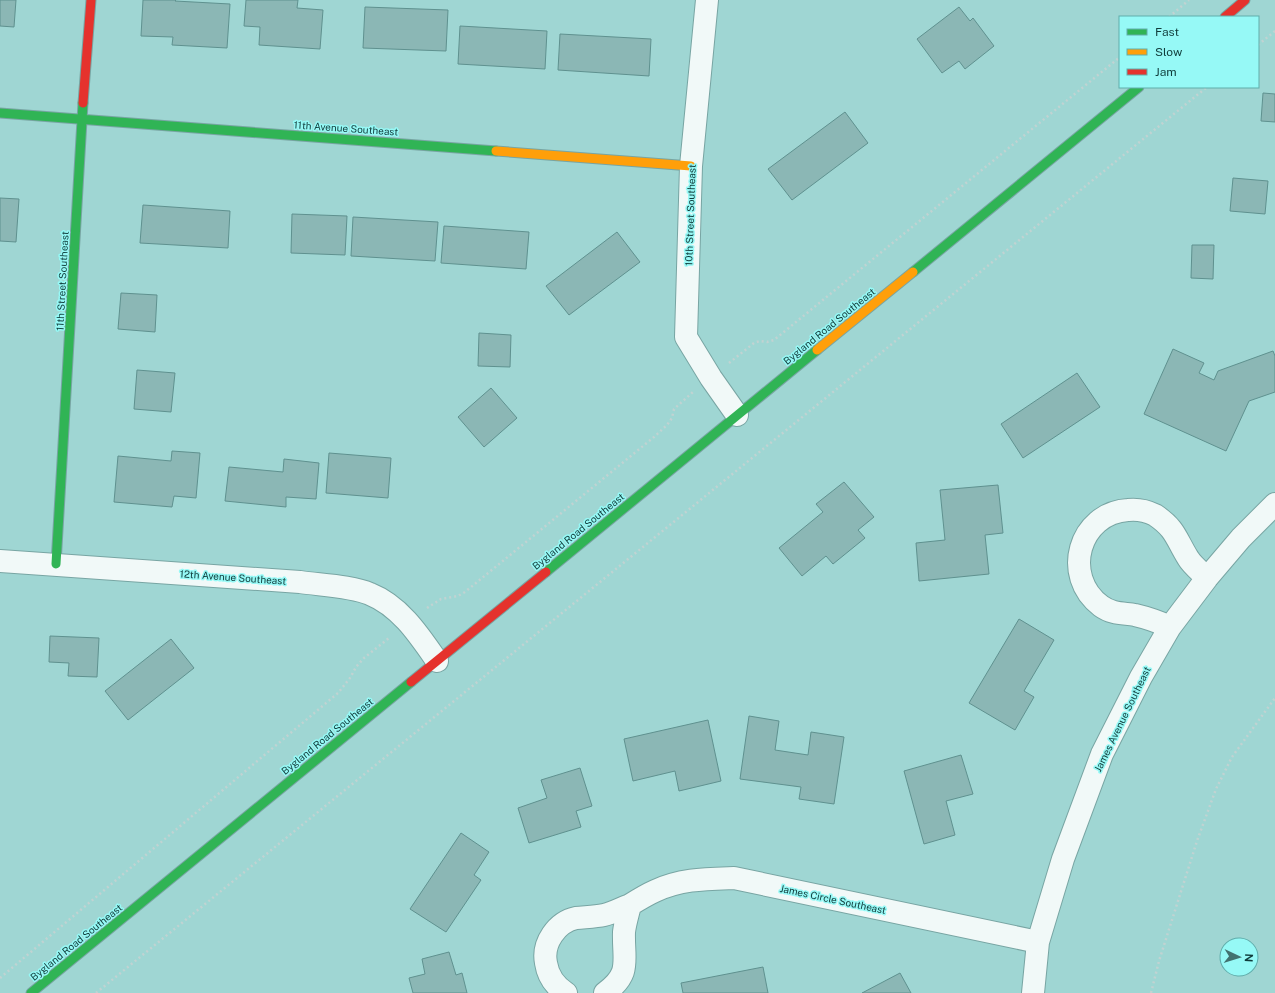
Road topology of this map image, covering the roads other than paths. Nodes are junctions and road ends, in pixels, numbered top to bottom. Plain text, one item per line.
1 (91, 0) edge
2 (707, 0) edge
3 (1245, 0) edge
4 (1225, 16) edge
5 (1138, 88) edge
6 (0, 113) edge
7 (82, 118) junction
8 (691, 166) junction
9 (737, 415) junction
10 (1275, 504) edge
11 (0, 561) edge
12 (56, 564) junction
13 (1207, 578) junction
14 (1170, 627) junction
15 (437, 661) junction
16 (630, 905) junction
17 (1038, 942) junction
18 (31, 993) edge
19 (566, 993) edge
20 (604, 993) edge
21 (1033, 993) edge

1 - 7 street, 11th Street Southeast
2 - 8 street, 10th Street Southeast
3 - 4 street
5 - 9 street, Bygland Road Southeast
6 - 7 street, 11th Avenue Southeast
7 - 8 street, 11th Avenue Southeast
7 - 12 street, 11th Street Southeast
8 - 9 street, 10th Street Southeast
9 - 15 street, Bygland Road Southeast
10 - 13 street, James Avenue Southeast
11 - 12 street, 12th Avenue Southeast
12 - 15 street, 12th Avenue Southeast
13 - 14 street, James Avenue Southeast
13 - 14 street
14 - 17 street, James Avenue Southeast
15 - 18 street, Bygland Road Southeast
16 - 17 street, James Circle Southeast
16 - 19 street, James Circle Southeast
16 - 20 street
17 - 21 street, James Avenue Southeast

